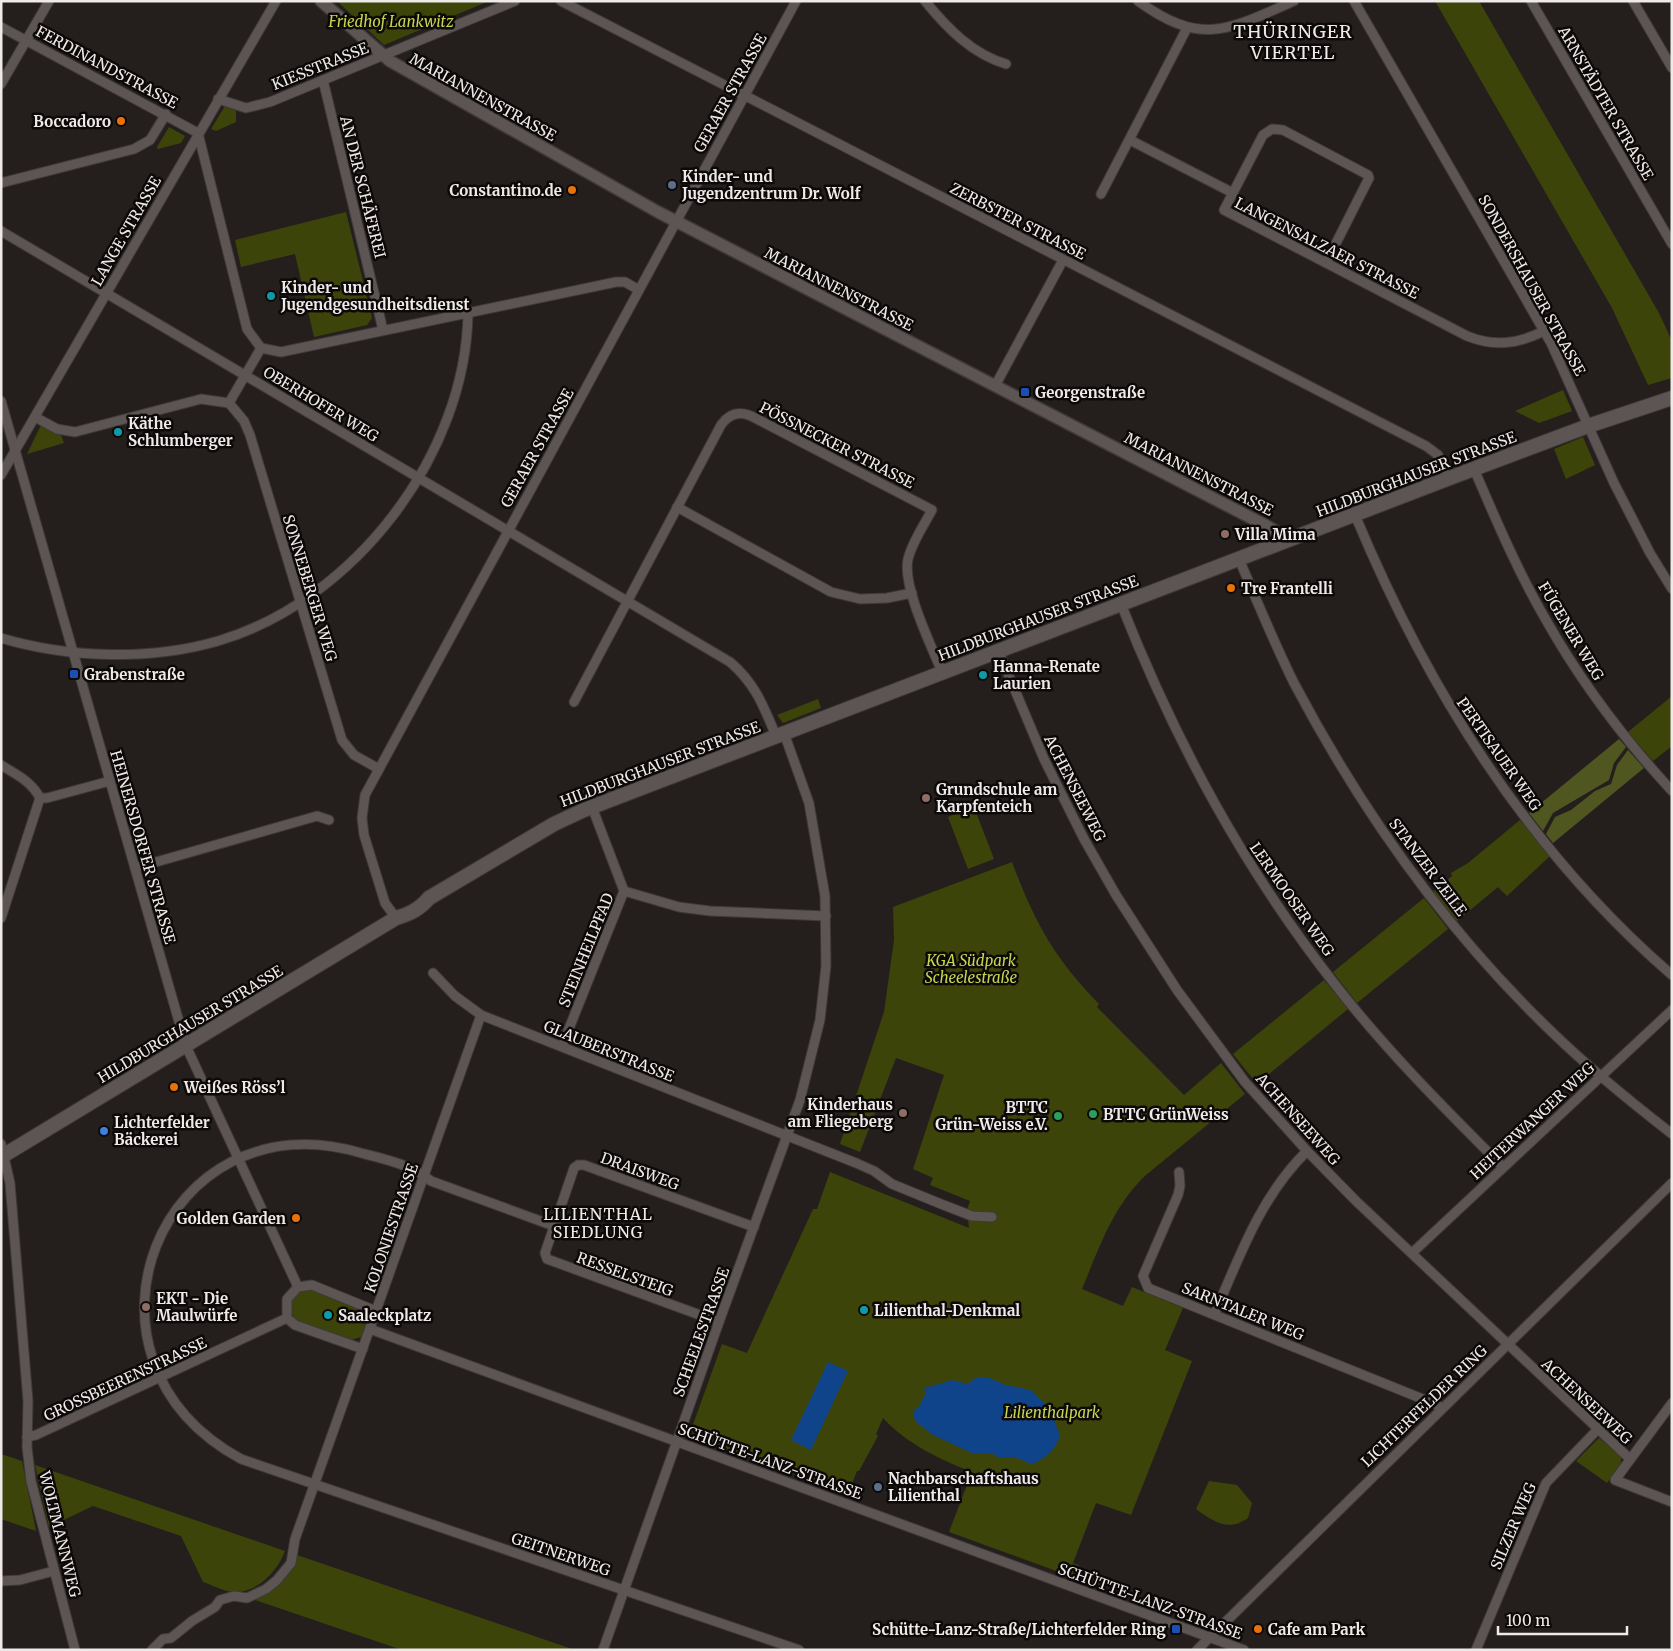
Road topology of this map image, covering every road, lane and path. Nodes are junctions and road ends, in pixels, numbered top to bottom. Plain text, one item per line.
1 (49, 1) edge
2 (276, 1) edge
3 (321, 1) edge
4 (515, 1) edge
5 (561, 1) edge
6 (796, 1) edge
7 (925, 1) edge
8 (1138, 1) edge
9 (1294, 1) edge
10 (1354, 1) edge
11 (1531, 1) edge
12 (1633, 1) edge
13 (1, 27) edge
14 (1187, 28) junction
15 (26, 40) junction
16 (382, 56) junction
17 (1006, 64) dead end
18 (1672, 68) edge
19 (323, 80) junction
20 (1, 84) edge
21 (745, 95) junction
22 (218, 100) junction
23 (166, 114) junction
24 (198, 133) junction
25 (1130, 140) junction
26 (1, 183) edge
27 (1233, 193) junction
28 (1100, 194) dead end
29 (676, 222) junction
30 (1, 231) edge
31 (1672, 244) edge
32 (1063, 260) junction
33 (1326, 263) junction
34 (639, 290) junction
35 (106, 294) junction
36 (468, 313) junction
37 (383, 330) junction
38 (1544, 330) junction
39 (261, 348) junction
40 (244, 375) junction
41 (995, 386) junction
42 (1672, 398) edge
43 (1, 401) edge
44 (229, 403) junction
45 (35, 417) junction
46 (1588, 426) junction
47 (6, 435) edge
48 (16, 450) junction
49 (1474, 469) junction
50 (1, 475) edge
51 (418, 478) junction
52 (1447, 479) junction
53 (676, 507) junction
54 (1355, 514) junction
55 (507, 531) junction
56 (1285, 541) junction
57 (1239, 559) junction
58 (1672, 589) edge
59 (912, 593) junction
60 (299, 602) junction
61 (625, 602) junction
62 (1121, 604) junction
63 (1, 638) edge
64 (998, 650) junction
65 (73, 653) junction
66 (942, 672) junction
67 (574, 702) dead end
68 (780, 734) junction
69 (1, 765) edge
70 (379, 769) junction
71 (110, 781) junction
72 (1672, 791) edge
73 (40, 798) junction
74 (592, 807) junction
75 (329, 820) dead end
76 (135, 868) junction
77 (624, 891) junction
78 (5, 897) edge
79 (826, 916) junction
80 (1, 918) edge
81 (396, 918) junction
82 (433, 973) dead end
83 (1672, 975) edge
84 (1672, 1010) edge
85 (481, 1015) junction
86 (186, 1046) junction
87 (562, 1046) junction
88 (1600, 1077) junction
89 (1672, 1134) edge
90 (787, 1136) junction
91 (1307, 1151) junction
92 (2, 1152) edge
93 (239, 1159) junction
94 (1503, 1167) junction
95 (1179, 1172) dead end
96 (424, 1175) junction
97 (1672, 1183) edge
98 (992, 1216) dead end
99 (554, 1226) junction
100 (754, 1227) junction
101 (1412, 1254) junction
102 (298, 1287) junction
103 (376, 1311) junction
104 (1215, 1314) junction
105 (287, 1318) junction
106 (718, 1322) junction
107 (370, 1329) junction
108 (1508, 1343) junction
109 (363, 1350) junction
110 (160, 1379) junction
111 (1672, 1403) edge
112 (1442, 1408) junction
113 (1598, 1429) junction
114 (27, 1436) junction
115 (676, 1442) junction
116 (1630, 1459) junction
117 (315, 1484) junction
118 (1672, 1502) edge
119 (54, 1571) junction
120 (1, 1581) edge
121 (624, 1590) junction
122 (1210, 1637) junction
123 (75, 1650) edge
124 (152, 1650) edge
125 (603, 1650) edge
126 (799, 1650) edge
127 (1197, 1650) edge
128 (1244, 1650) edge
129 (1476, 1650) edge

1 - 15 street
2 - 22 street, LANGE STRASSE
3 - 16 street, MARIANNENSTRASSE
4 - 16 street, KIESSTRASSE
5 - 21 street, ZERBSTER STRASSE
6 - 21 street, GERAER STRASSE
7 - 17 street
8 - 14 street
9 - 14 street
10 - 38 street, SONDERSHAUSER STRASSE
11 - 31 street, ARNSTÄDTER STRASSE
12 - 18 street
13 - 15 street, FERDINANDSTRASSE
14 - 25 street
15 - 20 street
15 - 23 street, FERDINANDSTRASSE
16 - 19 street, KIESSTRASSE
16 - 29 street, MARIANNENSTRASSE
19 - 22 street, KIESSTRASSE
19 - 37 street, AN DER SCHÄFEREI
21 - 29 street, GERAER STRASSE
21 - 32 street, ZERBSTER STRASSE
22 - 24 street, LANGE STRASSE
23 - 24 street, FERDINANDSTRASSE
23 - 26 street
24 - 35 street, LANGE STRASSE
24 - 39 street
25 - 27 street, LANGENSALZAER STRASSE
25 - 28 street
27 - 33 street, LANGENSALZAER STRASSE
27 - 33 street
29 - 34 street, GERAER STRASSE
29 - 41 street, MARIANNENSTRASSE
30 - 35 street, OBERHOFER WEG
32 - 41 street
32 - 52 street, ZERBSTER STRASSE
33 - 38 street, LANGENSALZAER STRASSE
34 - 36 street
34 - 55 street, GERAER STRASSE
35 - 40 street, OBERHOFER WEG
35 - 45 street, LANGE STRASSE
36 - 37 street
36 - 51 street
37 - 39 street
38 - 46 street, SONDERSHAUSER STRASSE
39 - 40 street
40 - 44 street
40 - 51 street, OBERHOFER WEG
41 - 56 street, MARIANNENSTRASSE
42 - 46 main road, HILDBURGHAUSER STRASSE
43 - 47 street, HEINERSDORFER STRASSE
44 - 45 street
44 - 60 street, SONNEBERGER WEG
45 - 48 street, LANGE STRASSE
46 - 49 main road, HILDBURGHAUSER STRASSE
46 - 58 street, SONDERSHAUSER STRASSE
47 - 48 street, HEINERSDORFER STRASSE
48 - 50 street, LANGE STRASSE
48 - 65 street, HEINERSDORFER STRASSE
49 - 52 main road, HILDBURGHAUSER STRASSE
49 - 72 street, FÜGENER WEG
51 - 55 street, OBERHOFER WEG
51 - 60 street
52 - 54 main road, HILDBURGHAUSER STRASSE
53 - 59 street
53 - 59 street, PÖSSNECKER STRASSE
53 - 61 street, PÖSSNECKER STRASSE
54 - 56 main road, HILDBURGHAUSER STRASSE
54 - 83 street, PERTISAUER WEG
55 - 61 street, OBERHOFER WEG
55 - 70 street, GERAER STRASSE
56 - 57 main road, HILDBURGHAUSER STRASSE
57 - 62 main road, HILDBURGHAUSER STRASSE
57 - 88 street, STANZER ZEILE
59 - 66 street
60 - 65 street
60 - 70 street, SONNEBERGER WEG
61 - 67 street
61 - 68 street, OBERHOFER WEG
62 - 64 main road, HILDBURGHAUSER STRASSE
62 - 94 street, LERMOOSER WEG
63 - 65 street
64 - 66 main road, HILDBURGHAUSER STRASSE
64 - 91 street, ACHENSEEWEG
65 - 71 street, HEINERSDORFER STRASSE
66 - 68 main road, HILDBURGHAUSER STRASSE
68 - 74 main road, HILDBURGHAUSER STRASSE
68 - 79 street, SCHEELESTRASSE
69 - 73 street
70 - 81 street, GERAER STRASSE
71 - 73 street
71 - 76 street, HEINERSDORFER STRASSE
73 - 78 street
74 - 77 street, STEINHEILPFAD
74 - 81 main road, HILDBURGHAUSER STRASSE
75 - 76 street
76 - 86 street, HEINERSDORFER STRASSE
77 - 79 street
77 - 87 street, STEINHEILPFAD
78 - 80 street
79 - 90 street, SCHEELESTRASSE
81 - 86 main road, HILDBURGHAUSER STRASSE
82 - 85 street, GLAUBERSTRASSE
84 - 88 street, HEITERWANGER WEG
85 - 87 street, GLAUBERSTRASSE
85 - 96 street, KOLONIESTRASSE
86 - 92 main road, HILDBURGHAUSER STRASSE
86 - 93 street, HEINERSDORFER STRASSE
87 - 90 street, GLAUBERSTRASSE
88 - 89 street, STANZER ZEILE
88 - 94 street, HEITERWANGER WEG
90 - 98 street
90 - 100 street, SCHEELESTRASSE
91 - 101 street, ACHENSEEWEG
91 - 104 street
92 - 114 street, WOLTMANNWEG
93 - 96 street, GEITNERWEG
93 - 102 street, HEINERSDORFER STRASSE
93 - 110 street, GEITNERWEG
94 - 101 street, HEITERWANGER WEG
95 - 104 street, SARNTALER WEG
96 - 99 street
96 - 103 street, KOLONIESTRASSE
97 - 108 street, LICHTERFELDER RING
99 - 100 street, DRAISWEG
99 - 106 street, RESSELSTEIG
100 - 106 street, SCHEELESTRASSE
101 - 108 street, ACHENSEEWEG
102 - 103 street
102 - 105 street
103 - 107 street, KOLONIESTRASSE
104 - 112 street, SARNTALER WEG
105 - 109 street
105 - 110 street, GROSSBEERENSTRASSE
106 - 115 street, SCHEELESTRASSE
107 - 109 street, KOLONIESTRASSE
107 - 115 street, SCHÜTTE-LANZ-STRASSE
108 - 112 street, LICHTERFELDER RING
108 - 113 street, ACHENSEEWEG
109 - 117 street, KOLONIESTRASSE
110 - 114 street, GROSSBEERENSTRASSE
110 - 117 street, GEITNERWEG
111 - 116 street
112 - 122 street, LICHTERFELDER RING
113 - 116 street, ACHENSEEWEG
113 - 129 street, SILZER WEG
114 - 119 street, WOLTMANNWEG
115 - 121 street, SCHEELESTRASSE
115 - 122 street, SCHÜTTE-LANZ-STRASSE
116 - 118 street, ACHENSEEWEG
117 - 121 street, GEITNERWEG
117 - 124 street, KOLONIESTRASSE
119 - 120 street
119 - 123 street, WOLTMANNWEG
121 - 125 street, SCHEELESTRASSE
121 - 126 street, GEITNERWEG
122 - 127 street, LICHTERFELDER RING
122 - 128 street, SCHÜTTE-LANZ-STRASSE

